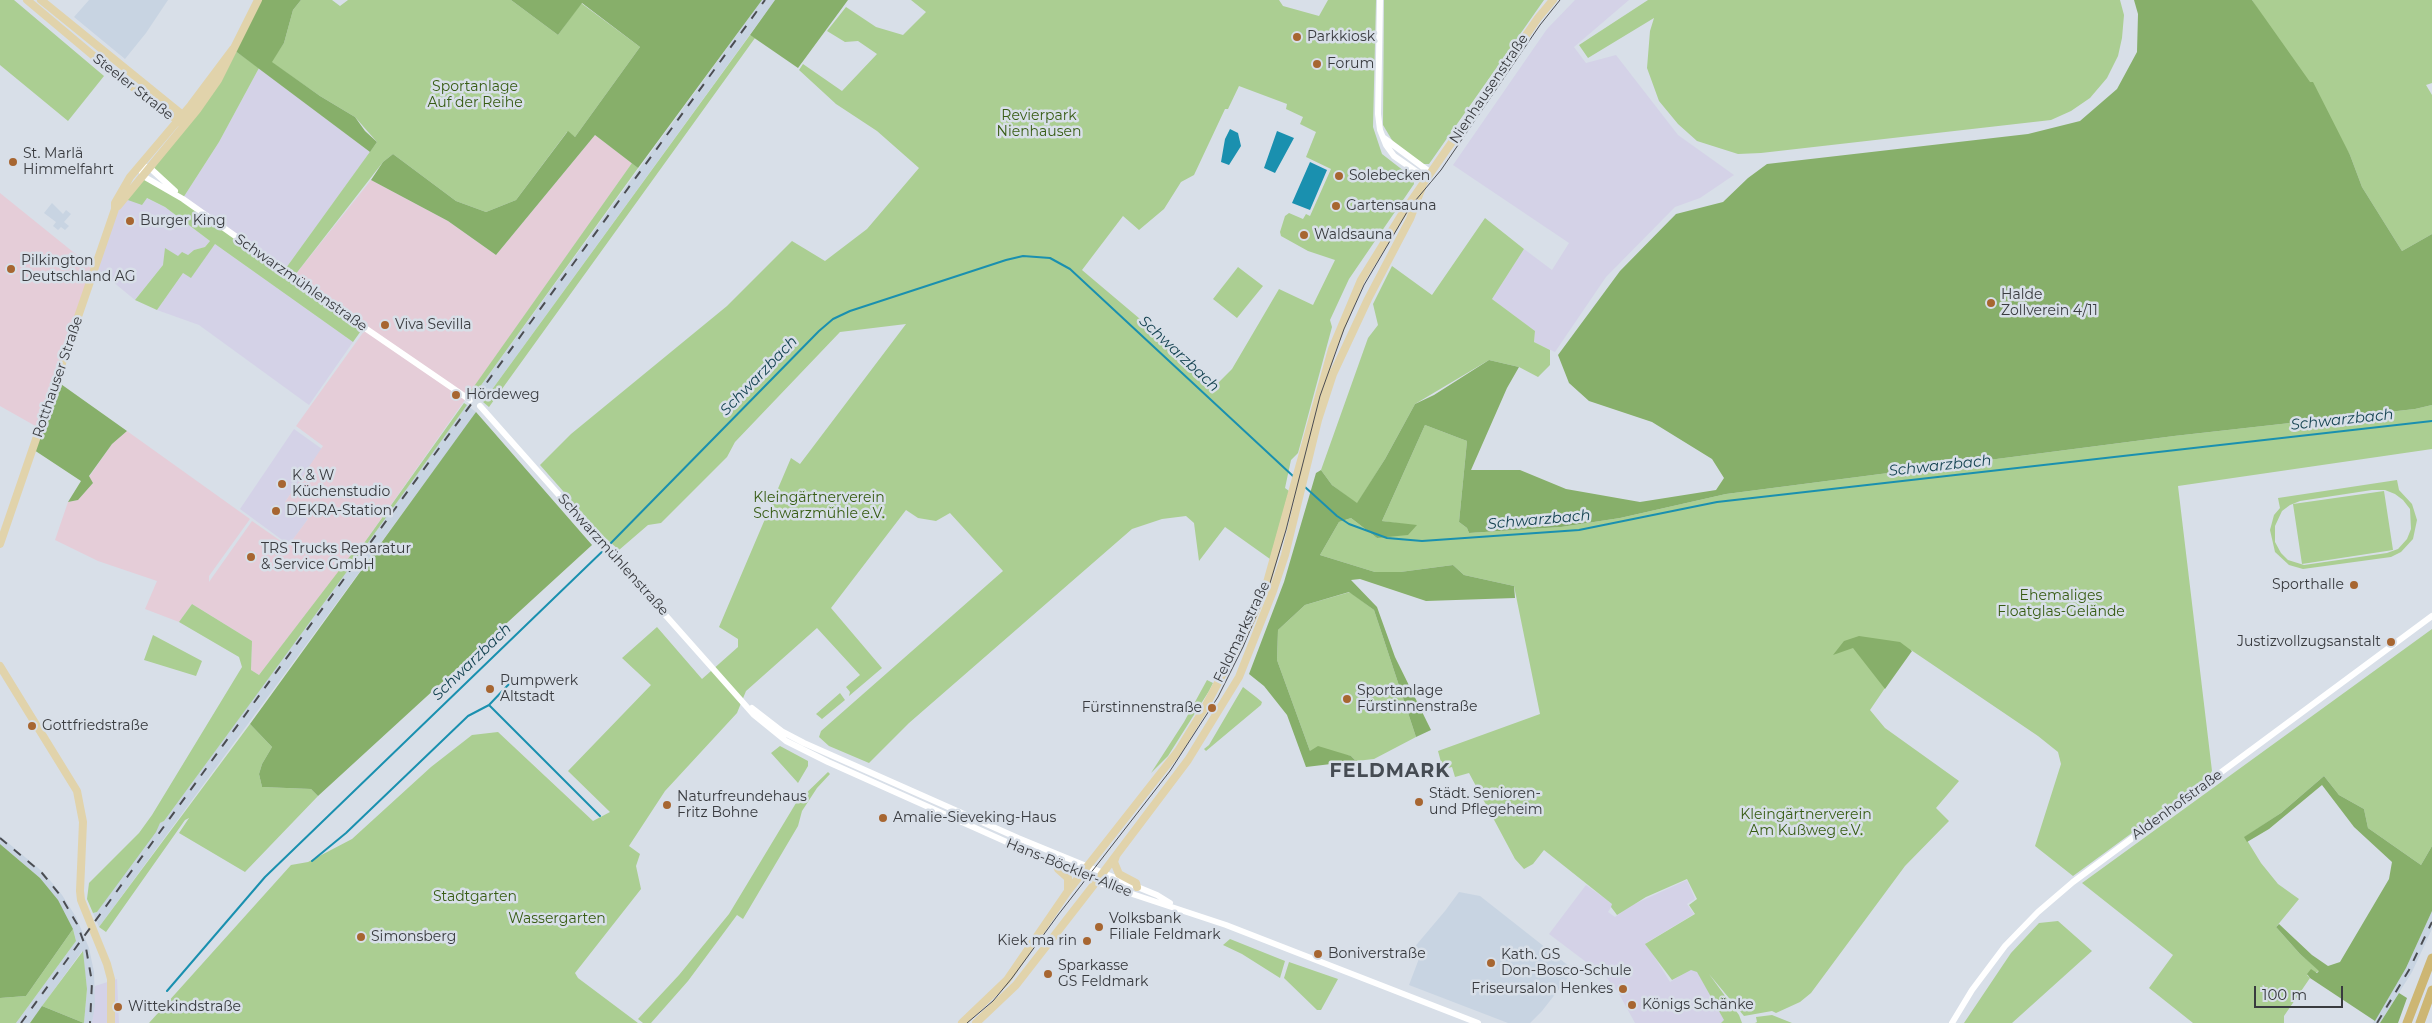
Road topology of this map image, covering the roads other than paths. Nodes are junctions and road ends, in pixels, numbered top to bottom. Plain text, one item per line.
1 (27, 0) edge
2 (41, 0) edge
3 (258, 0) edge
4 (1380, 0) edge
5 (1553, 0) edge
6 (233, 49) junction
7 (183, 113) junction
8 (176, 122) junction
9 (187, 123) junction
10 (140, 165) junction
11 (150, 168) junction
12 (143, 176) junction
13 (1429, 176) junction
14 (1422, 187) junction
15 (183, 199) junction
16 (115, 209) junction
17 (470, 400) dead end
18 (480, 406) dead end
19 (1298, 488) junction
20 (0, 544) edge
21 (2432, 616) edge
22 (0, 666) edge
23 (746, 704) junction
24 (804, 742) joint
25 (799, 749) joint
26 (1117, 853) junction
27 (1057, 864) junction
28 (1088, 867) junction
29 (1081, 874) junction
30 (1101, 874) junction
31 (1096, 882) junction
32 (1138, 887) junction
33 (1068, 891) junction
34 (1178, 908) junction
35 (2432, 958) edge
36 (2432, 990) edge
37 (111, 1023) edge
38 (962, 1023) edge
39 (976, 1023) edge
40 (1478, 1023) edge
41 (1952, 1023) edge
42 (2407, 1023) edge
43 (2420, 1023) edge

1 - 8 main road, Steeler Straße
2 - 7 main road, Steeler Straße
3 - 6 main road
4 - 13 street
5 - 13 main road, Nienhausenstraße
6 - 7 main road, Rotthauser Straße
6 - 9 main road, Rotthauser Straße
7 - 8 main road, Rotthauser Straße
7 - 9 main road, Steeler Straße
8 - 9 main road, Steeler Straße
8 - 10 main road, Rotthauser Straße
9 - 11 main road, Rotthauser Straße
10 - 11 street, Schwarzmühlenstraße
10 - 12 street
10 - 16 main road, Rotthauser Straße
11 - 12 main road, Rotthauser Straße
11 - 15 street, Schwarzmühlenstraße
12 - 15 street, Schwarzmühlenstraße
12 - 16 main road, Rotthauser Straße
13 - 14 main road, Feldmarkstraße
14 - 19 main road, Feldmarkstraße
14 - 19 main road, Feldmarkstraße
15 - 17 street, Schwarzmühlenstraße
16 - 20 main road, Rotthauser Straße
18 - 23 street, Schwarzmühlenstraße
19 - 26 main road, Feldmarkstraße
19 - 28 main road, Feldmarkstraße
21 - 41 street, Aldenhofstraße
22 - 37 main road
23 - 24 street, Schwarzmühlenstraße
23 - 25 street, Schwarzmühlenstraße
24 - 28 street, Hans-Böckler-Allee
25 - 27 street, Hans-Böckler-Allee
26 - 30 main road, Feldmarkstraße
26 - 32 main road
27 - 29 street, Hans-Böckler-Allee
27 - 33 main road
28 - 29 main road, Feldmarkstraße
28 - 30 street, Hans-Böckler-Allee
29 - 31 street, Hans-Böckler-Allee
29 - 33 main road, Feldmarkstraße
30 - 31 main road, Feldmarkstraße
30 - 32 street, Hans-Böckler-Allee
31 - 34 street, Hans-Böckler-Allee
31 - 39 main road, Feldmarkstraße
32 - 34 street, Hans-Böckler-Allee
33 - 38 main road, Feldmarkstraße
34 - 40 street, Hans-Böckler-Allee
35 - 42 highway
36 - 43 highway

